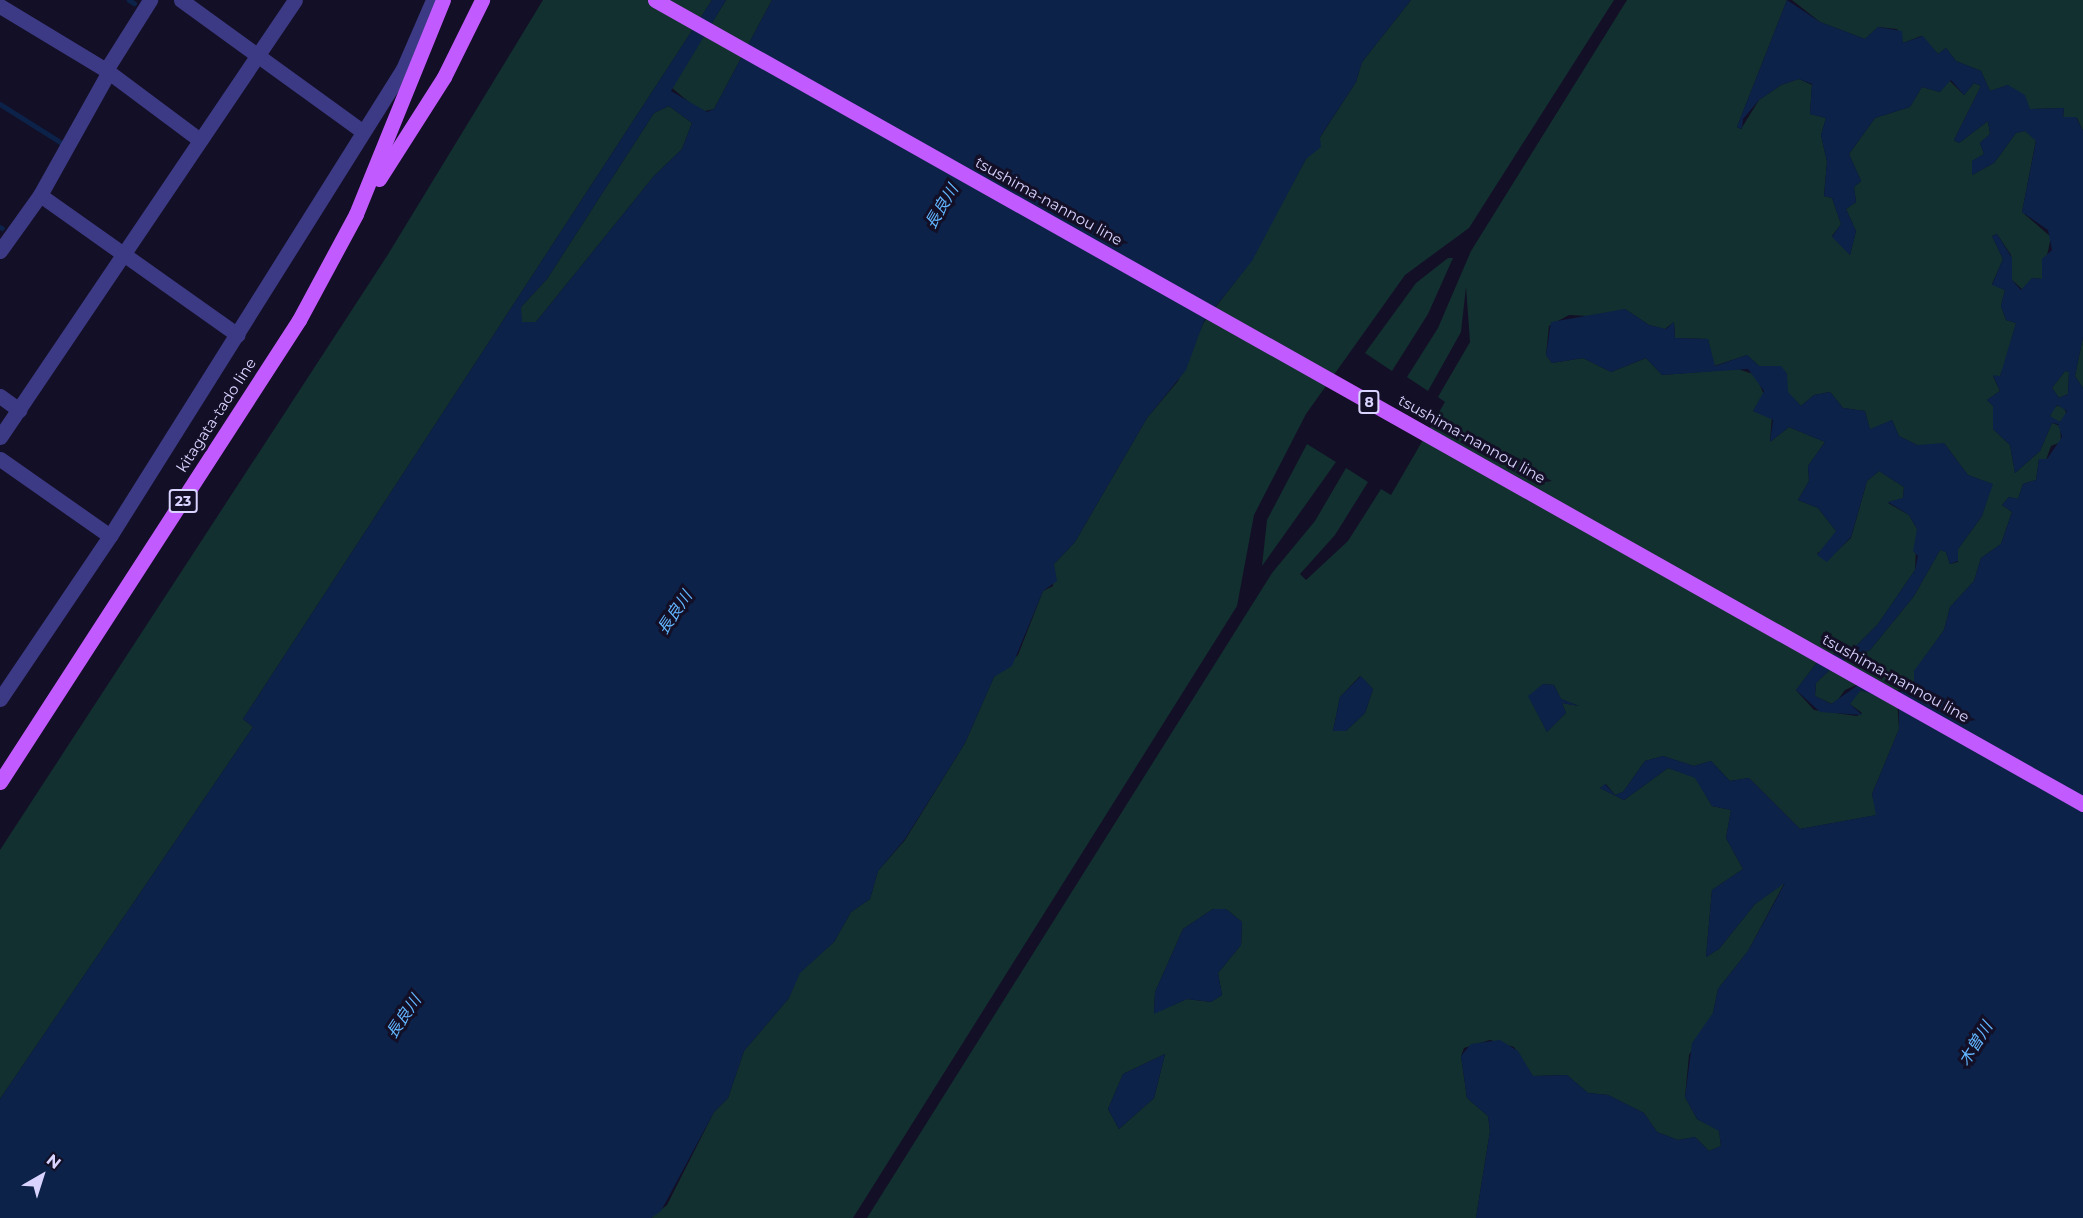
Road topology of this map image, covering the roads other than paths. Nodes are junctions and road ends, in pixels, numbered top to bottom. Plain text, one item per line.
1 (150, 0) edge
2 (181, 0) edge
3 (295, 0) edge
4 (433, 0) edge
5 (443, 0) edge
6 (482, 0) edge
7 (655, 0) edge
8 (0, 6) edge
9 (257, 55) junction
10 (106, 73) junction
11 (362, 131) junction
12 (200, 140) junction
13 (40, 195) junction
14 (356, 214) junction
15 (4, 234) edge
16 (0, 251) edge
17 (123, 254) junction
18 (238, 335) junction
19 (0, 396) edge
20 (19, 410) junction
21 (0, 437) edge
22 (0, 459) edge
23 (110, 536) junction
24 (0, 699) edge
25 (0, 782) edge
26 (2083, 804) edge

1 - 10 street
2 - 9 street
3 - 9 street
4 - 11 street
5 - 14 main road
6 - 14 main road, 23
7 - 26 main road, tsushima-nannou line / 8
8 - 10 street
9 - 11 street
9 - 12 street
10 - 12 street
10 - 13 street
11 - 18 street
12 - 17 street
13 - 15 street
13 - 17 street
14 - 25 main road, kitagata-tado line / 23
15 - 16 street
17 - 18 street
17 - 20 street
18 - 23 street
19 - 20 street
20 - 21 street
22 - 23 street
23 - 24 street

